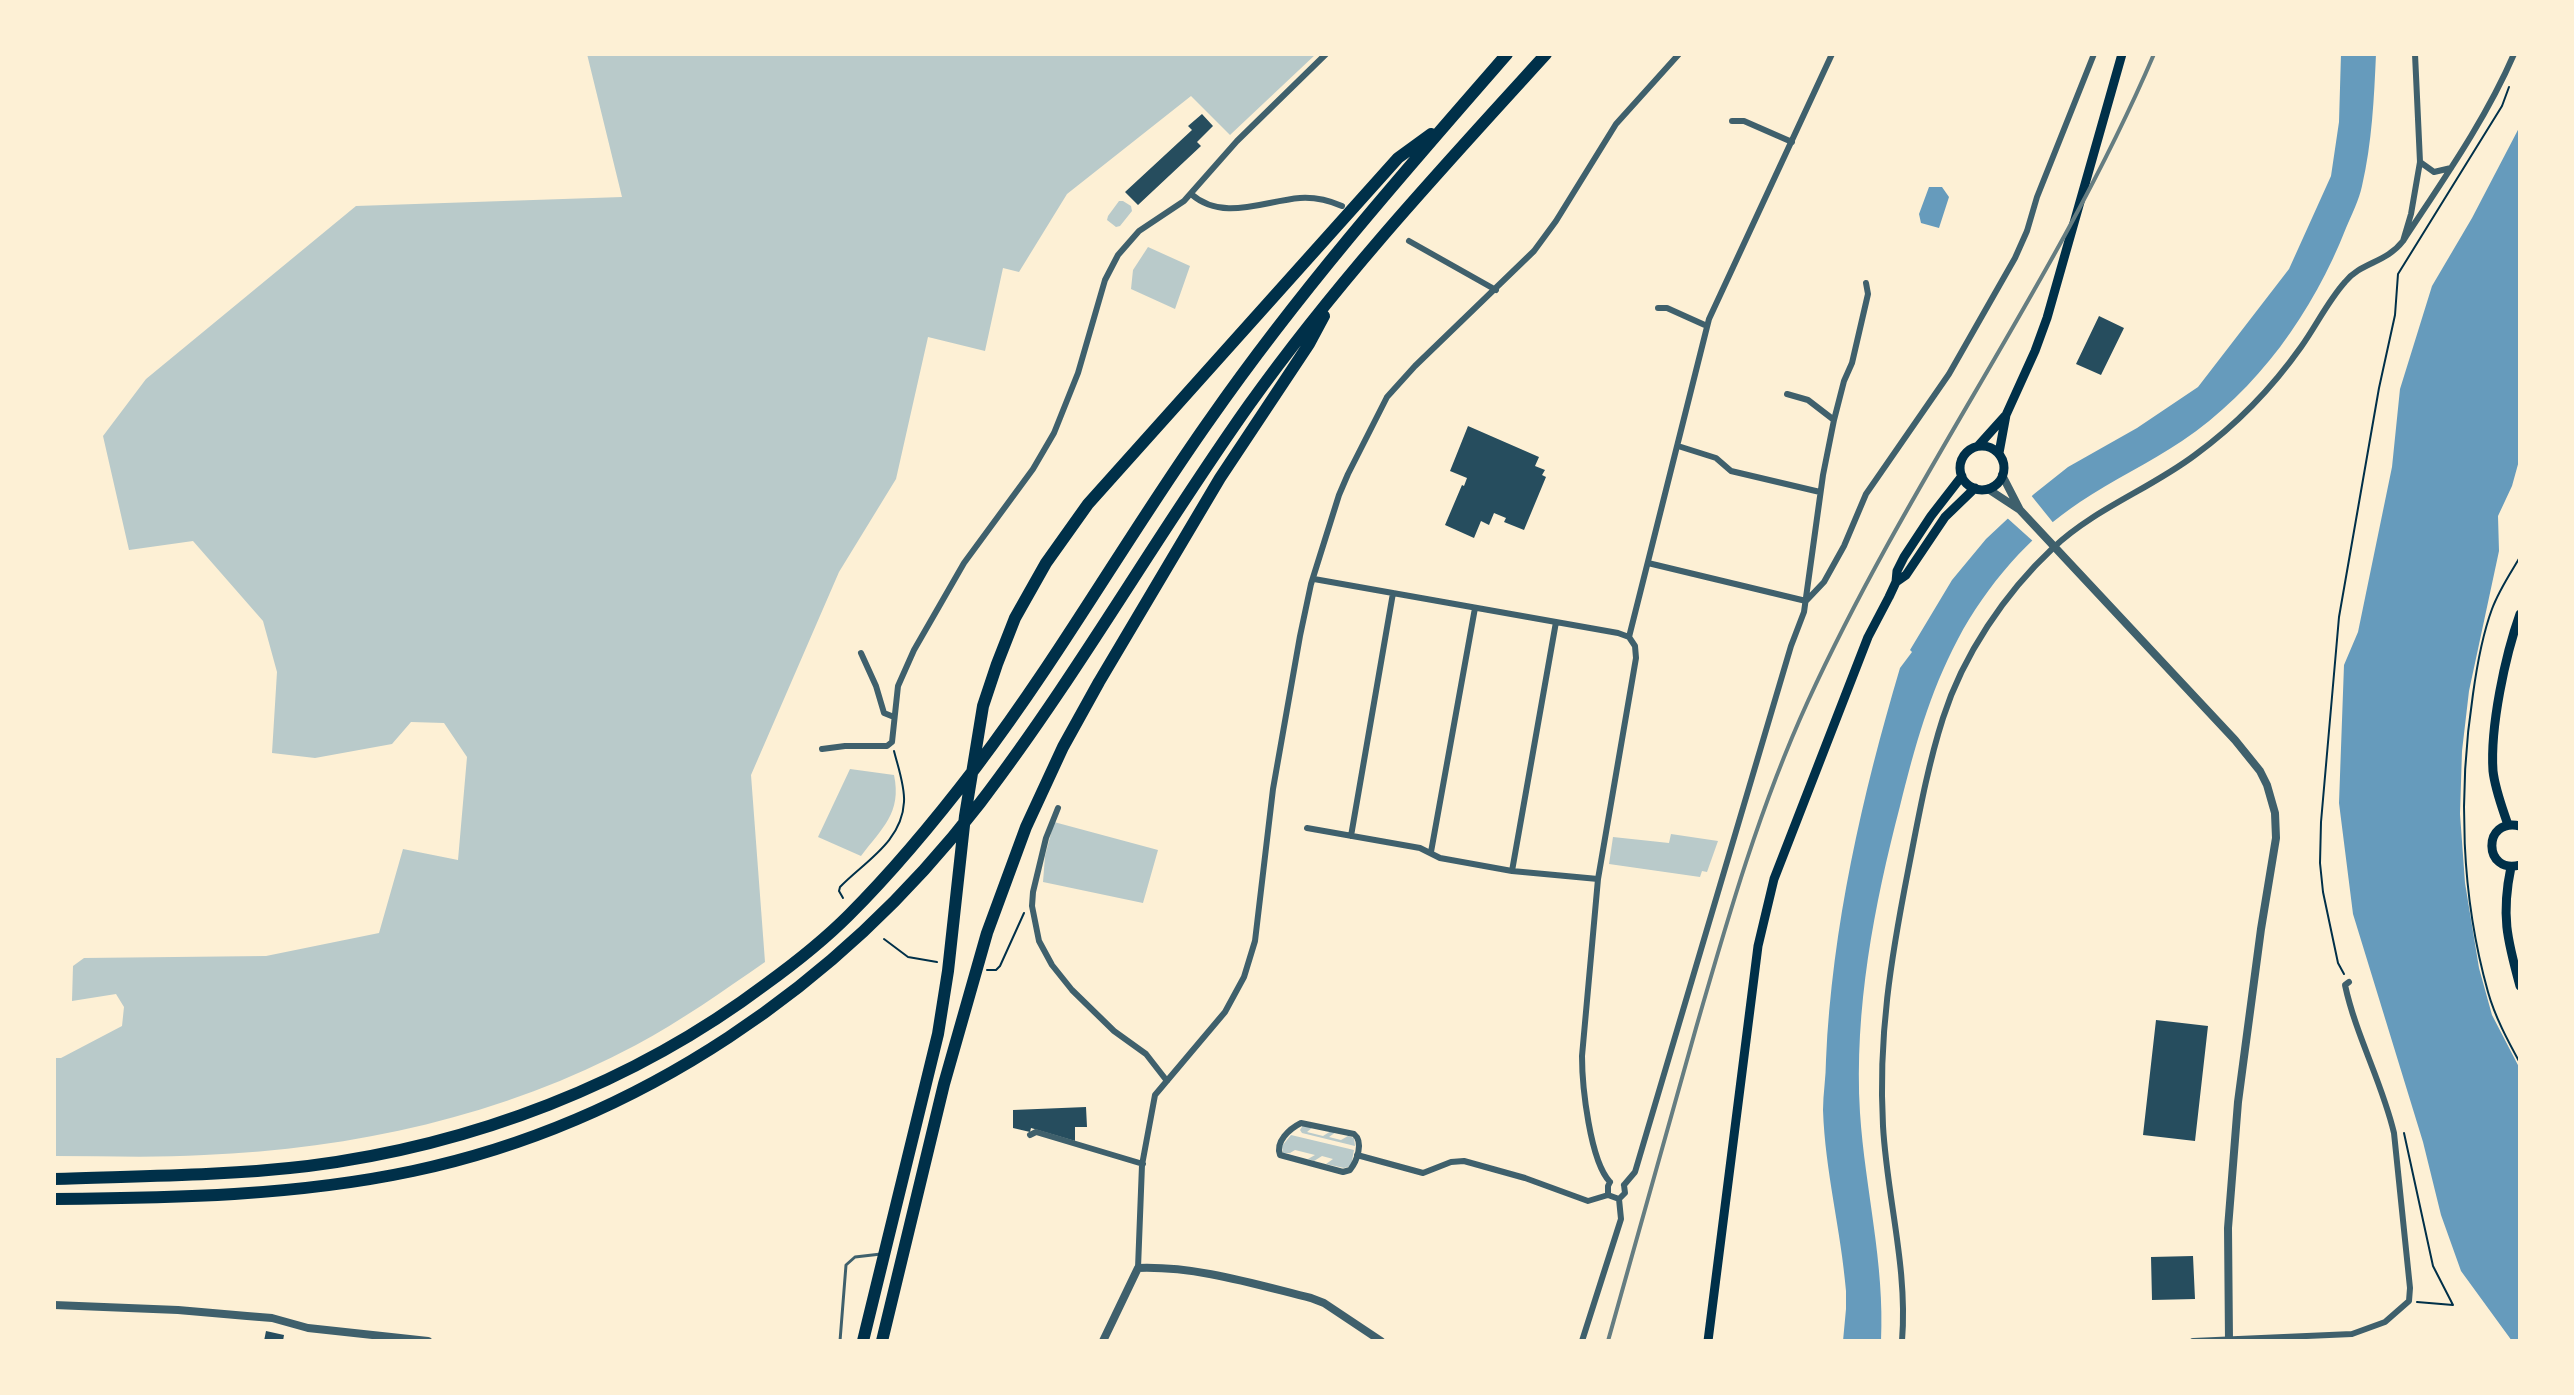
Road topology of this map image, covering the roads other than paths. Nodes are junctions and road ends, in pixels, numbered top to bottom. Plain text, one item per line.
1 (1326, 54) edge
2 (1507, 54) edge
3 (1546, 54) edge
4 (1679, 54) edge
5 (1833, 54) edge
6 (2094, 54) edge
7 (2122, 54) edge
8 (2415, 54) edge
9 (2514, 54) edge
10 (1449, 121) junction
11 (1732, 121) dead end
12 (1792, 142) junction
13 (2420, 162) junction
14 (2452, 168) junction
15 (1191, 194) junction
16 (1342, 206) dead end
17 (1408, 241) dead end
18 (2403, 241) junction
19 (1866, 283) dead end
20 (1337, 290) junction
21 (1496, 290) junction
22 (1658, 308) dead end
23 (1707, 327) junction
24 (1787, 394) dead end
25 (2006, 415) junction
26 (1834, 420) junction
27 (1678, 446) junction
28 (1978, 446) junction
29 (1999, 453) junction
30 (2002, 475) junction
31 (1962, 476) junction
32 (1975, 488) junction
33 (1988, 489) junction
34 (1821, 492) junction
35 (2020, 510) junction
36 (1648, 563) junction
37 (1314, 579) junction
38 (1896, 582) junction
39 (1393, 593) junction
40 (1806, 601) junction
41 (1474, 608) junction
42 (2520, 614) edge
43 (1556, 622) junction
44 (1629, 637) junction
45 (861, 653) dead end
46 (894, 717) junction
47 (822, 749) dead end
48 (1058, 808) dead end
49 (2508, 825) junction
50 (2520, 826) edge
51 (1307, 828) dead end
52 (1351, 836) junction
53 (1431, 852) junction
54 (2516, 866) edge
55 (1512, 871) junction
56 (1598, 879) junction
57 (2349, 982) road end
58 (2520, 986) edge
59 (1167, 1081) junction
60 (1030, 1136) dead end
61 (1357, 1155) junction
62 (1143, 1164) junction
63 (54, 1179) edge
64 (1611, 1182) junction
65 (1624, 1185) junction
66 (1608, 1195) junction
67 (54, 1199) edge
68 (1619, 1199) junction
69 (913, 1252) dead end
70 (1138, 1268) junction
71 (54, 1305) edge
72 (2229, 1340) edge
73 (428, 1341) edge
74 (840, 1341) edge
75 (863, 1341) edge
76 (882, 1341) edge
77 (1103, 1341) edge
78 (1382, 1341) edge
79 (1582, 1341) edge
80 (1708, 1341) edge
81 (1902, 1341) edge
82 (2193, 1341) edge

1 - 15 street
2 - 10 highway
3 - 20 highway
4 - 21 street
5 - 12 street
6 - 40 street
7 - 25 main road
8 - 13 street
9 - 14 street
10 - 63 highway
10 - 75 highway
11 - 12 street
12 - 23 street
13 - 14 street
13 - 18 street
14 - 18 street
15 - 16 street
15 - 46 street
17 - 21 street
18 - 81 street
19 - 26 street
20 - 67 highway
20 - 76 highway
21 - 37 street
22 - 23 street
23 - 27 street
24 - 26 street
25 - 28 main road
25 - 29 main road
26 - 34 street
27 - 34 street
27 - 36 street
28 - 29 main road
28 - 31 main road
29 - 30 main road
30 - 33 main road
30 - 35 street
31 - 32 main road
31 - 38 main road
32 - 33 main road
32 - 38 main road
33 - 35 street
34 - 40 street
35 - 72 street
36 - 40 street
36 - 44 street
37 - 39 street
37 - 59 street
38 - 80 main road
39 - 41 street
39 - 52 street
40 - 65 street
41 - 43 street
41 - 53 street
42 - 49 main road
43 - 44 street
43 - 55 street
44 - 56 street
45 - 46 street
46 - 47 street
48 - 59 street
49 - 50 main road
49 - 54 main road
51 - 52 street
52 - 53 street
53 - 55 street
54 - 58 main road
55 - 56 street
56 - 64 street
57 - 72 street
59 - 62 street
60 - 62 street
61 - 61 street
61 - 66 street
62 - 70 street
64 - 65 street
64 - 66 street
65 - 68 street
66 - 68 street
68 - 79 street
69 - 74 lane
70 - 77 street
70 - 78 street
71 - 73 street
72 - 82 street

